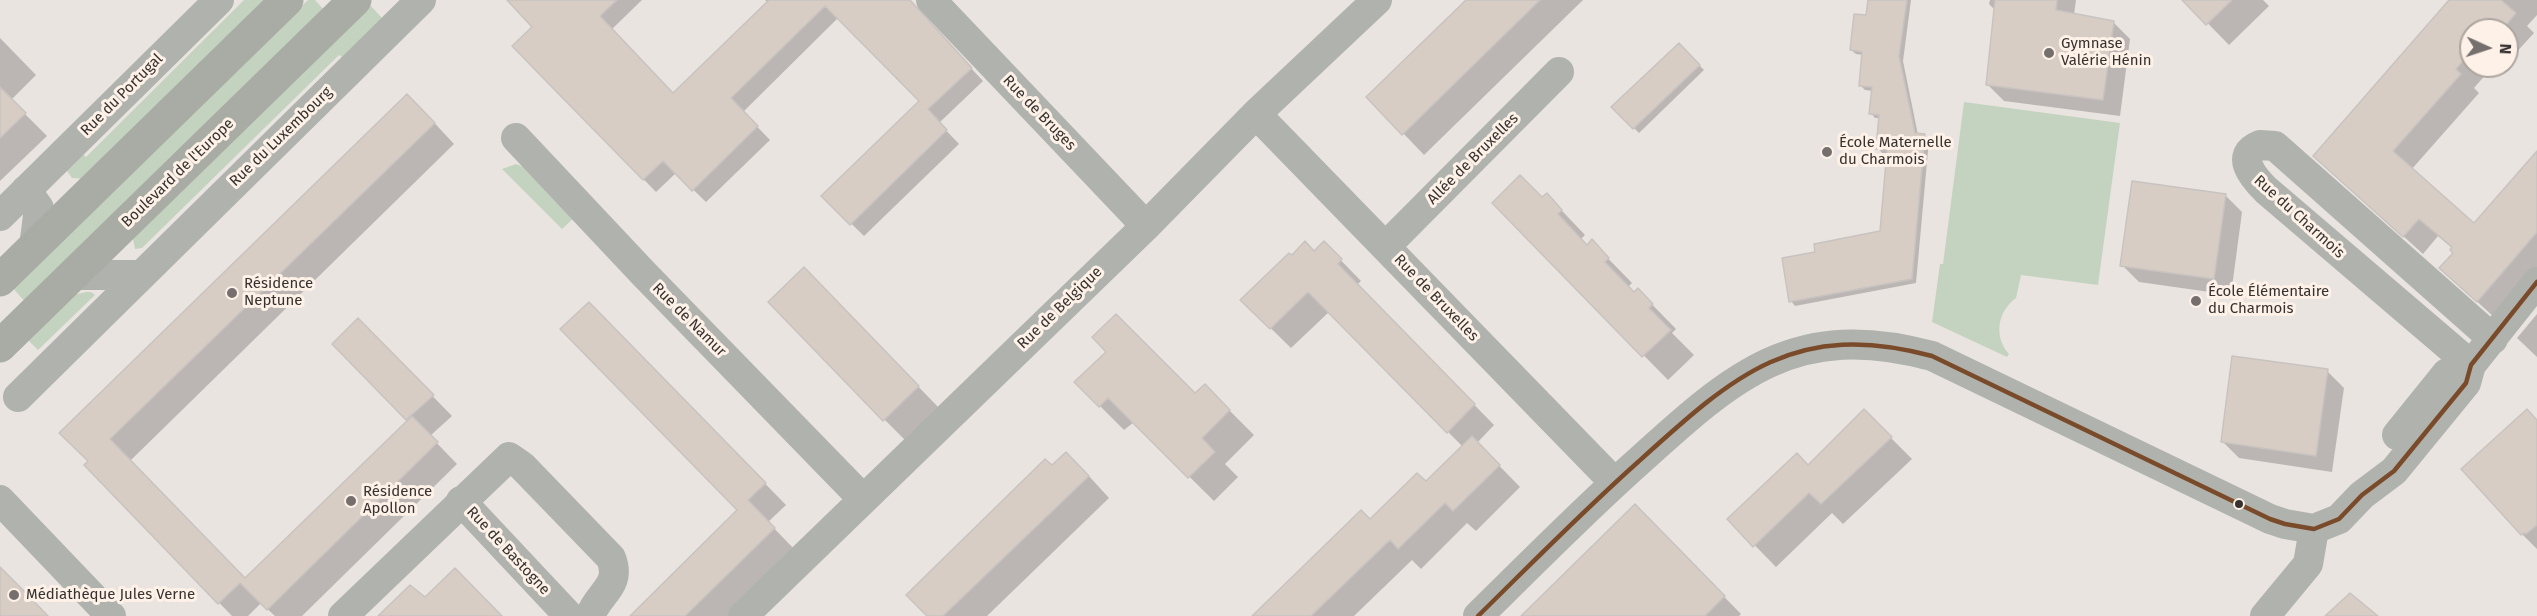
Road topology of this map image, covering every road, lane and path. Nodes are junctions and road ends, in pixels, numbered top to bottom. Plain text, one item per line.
1 (219, 0) edge
2 (287, 0) edge
3 (355, 0) edge
4 (421, 0) edge
5 (1377, 0) edge
6 (939, 3) edge
7 (1559, 72) dead end
8 (1256, 114) junction
9 (516, 138) dead end
10 (26, 190) junction
11 (0, 216) edge
12 (1146, 226) junction
13 (1386, 246) junction
14 (34, 247) junction
15 (72, 275) junction
16 (140, 275) junction
17 (0, 280) edge
18 (2537, 282) edge
19 (2493, 339) junction
20 (0, 346) edge
21 (2471, 366) junction
22 (18, 397) dead end
23 (1615, 483) junction
24 (863, 499) junction
25 (0, 501) edge
26 (461, 501) junction
27 (2314, 529) junction
28 (111, 616) edge
29 (343, 616) edge
30 (569, 616) edge
31 (590, 616) edge
32 (743, 616) edge
33 (1478, 616) edge
34 (2265, 616) edge

1 - 10 street, Rue du Portugal
2 - 14 main road
3 - 15 main road, Boulevard de l'Europe
4 - 16 street, Rue du Luxembourg
5 - 8 street, Rue de Belgique
6 - 12 street, Rue de Bruges
7 - 13 street, Allée de Bruxelles
8 - 12 street, Rue de Belgique
8 - 13 street, Rue de Bruxelles
9 - 24 street, Rue de Namur
10 - 11 street, Rue du Portugal
10 - 14 street
12 - 24 street, Rue de Belgique
13 - 23 street, Rue de Bruxelles
14 - 17 main road
15 - 16 street
15 - 20 main road, Boulevard de l'Europe
16 - 22 street, Rue du Luxembourg
18 - 19 street
19 - 21 street
19 - 21 street, Rue du Charmois
21 - 27 street
23 - 27 street
23 - 33 street
24 - 32 street, Rue de Belgique
25 - 28 street
26 - 29 street, Rue de Bastogne
26 - 30 street, Rue de Bastogne
26 - 31 street
27 - 34 street

